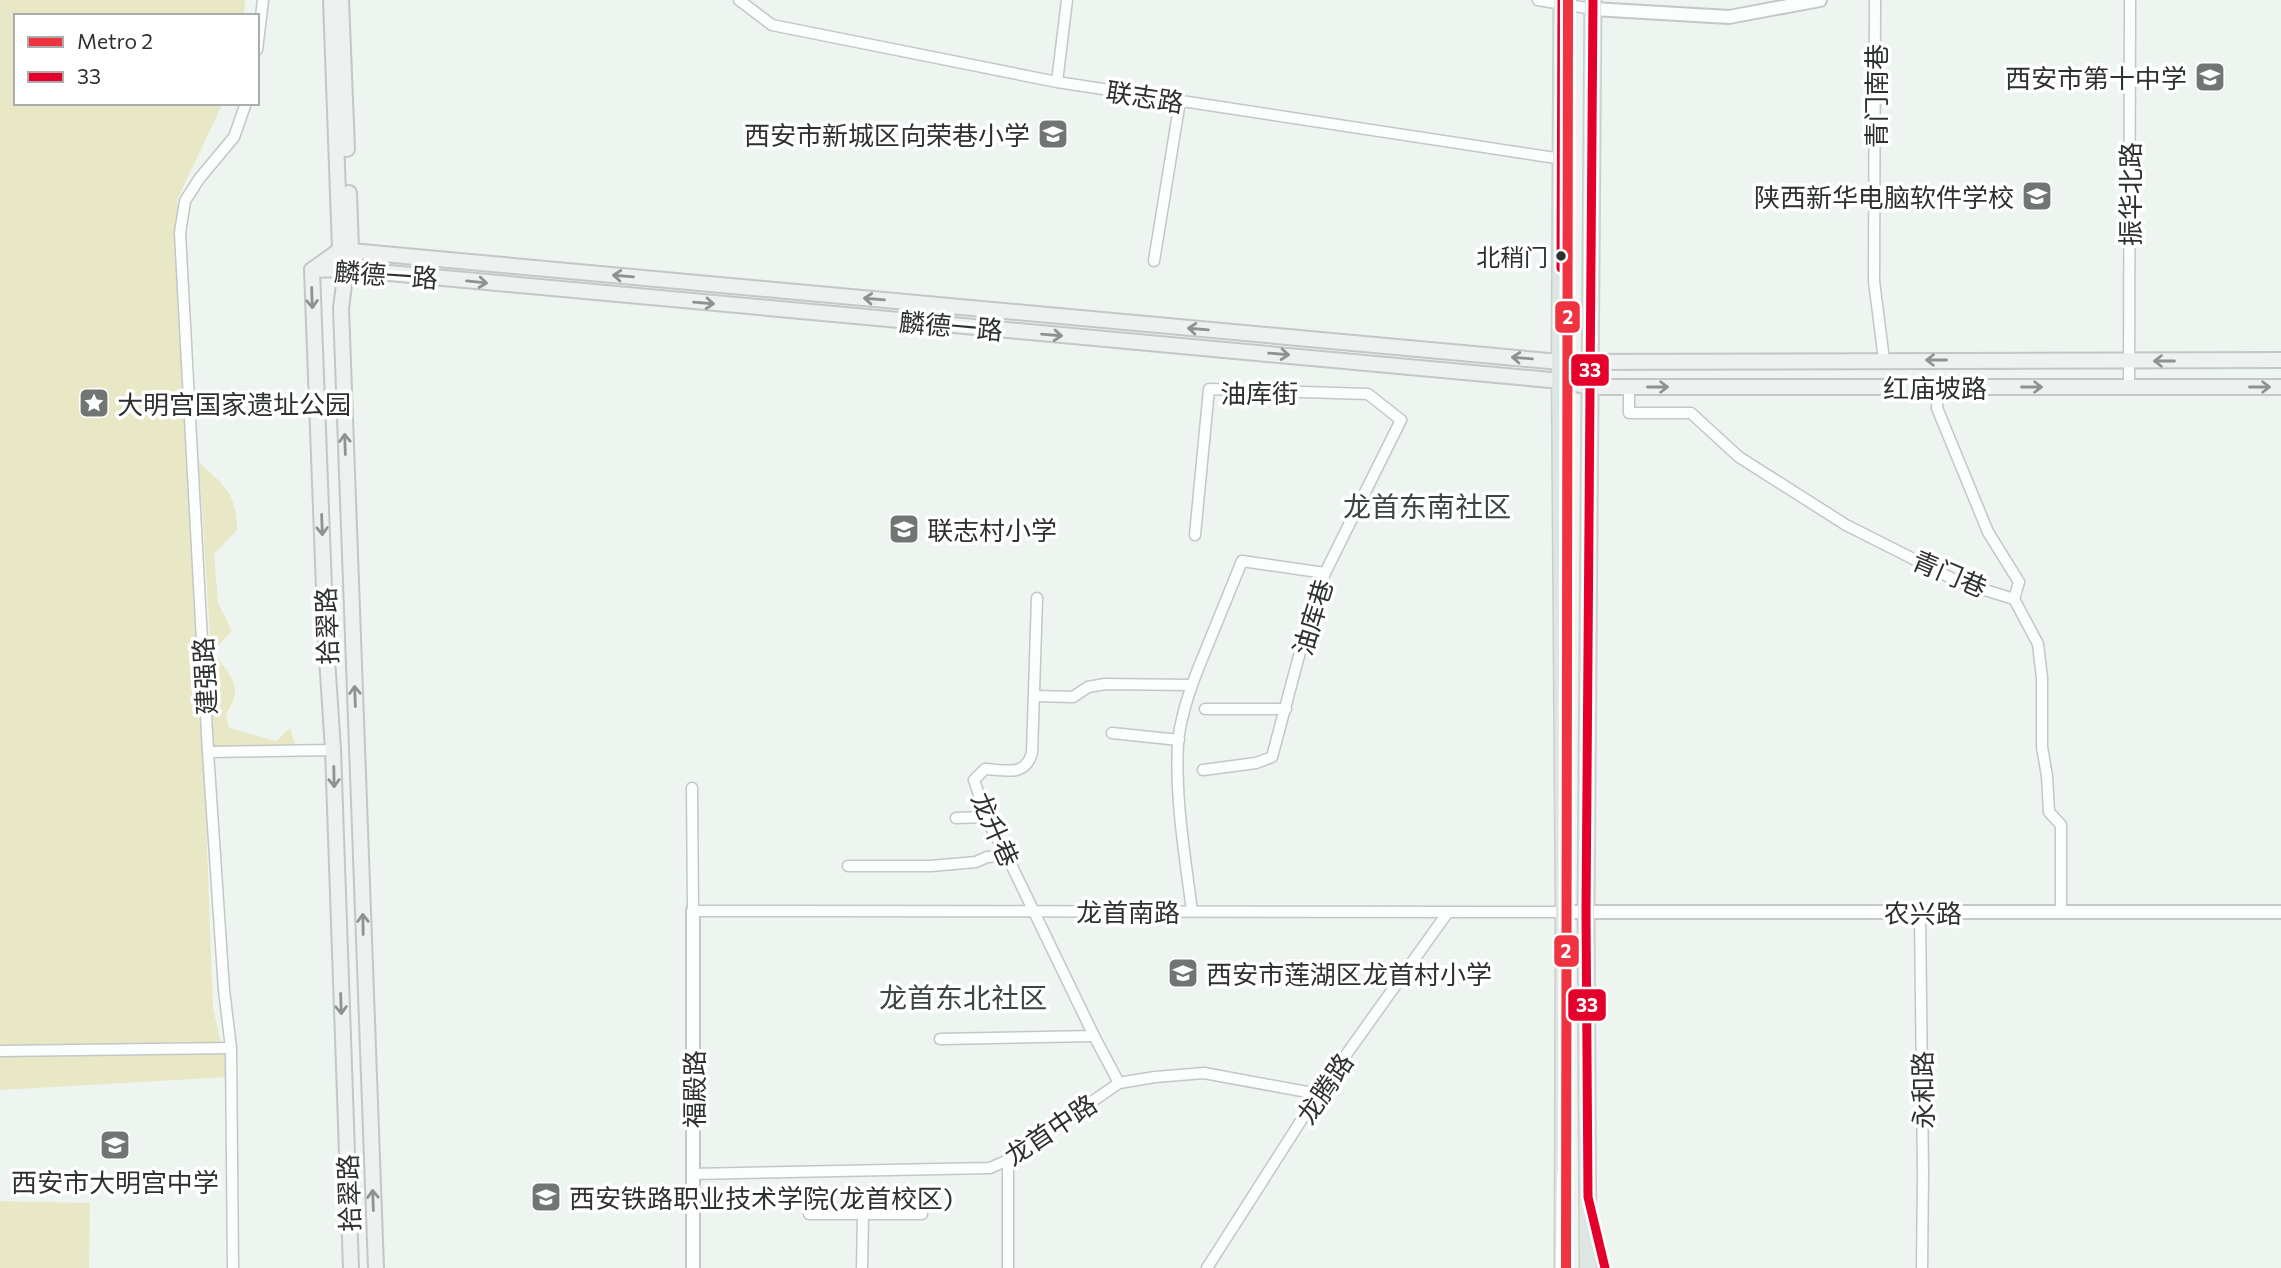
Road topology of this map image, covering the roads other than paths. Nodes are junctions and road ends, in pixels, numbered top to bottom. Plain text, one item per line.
1 (263, 0) edge
2 (331, 0) edge
3 (341, 0) edge
4 (739, 0) edge
5 (1068, 0) edge
6 (1538, 0) edge
7 (1821, 0) edge
8 (1875, 0) edge
9 (2130, 0) edge
10 (1562, 2) edge
11 (1594, 4) edge
12 (259, 33) edge
13 (1057, 82) junction
14 (1180, 101) junction
15 (245, 105) edge
16 (1562, 159) junction
17 (346, 250) junction
18 (1154, 261) dead end
19 (346, 269) junction
20 (312, 270) junction
21 (1590, 360) junction
22 (1884, 360) junction
23 (2281, 360) edge
24 (2128, 361) junction
25 (1560, 362) junction
26 (1560, 381) junction
27 (1590, 387) junction
28 (1629, 387) junction
29 (1938, 387) junction
30 (2129, 387) junction
31 (2281, 387) edge
32 (1401, 420) joint
33 (1195, 535) dead end
34 (1325, 573) junction
35 (1037, 598) dead end
36 (2014, 598) junction
37 (1191, 685) junction
38 (1034, 696) junction
39 (1205, 709) dead end
40 (1286, 709) junction
41 (1112, 733) dead end
42 (1178, 740) junction
43 (333, 750) junction
44 (208, 752) junction
45 (1203, 770) dead end
46 (692, 788) dead end
47 (986, 817) junction
48 (956, 818) dead end
49 (1007, 856) junction
50 (848, 866) dead end
51 (692, 911) junction
52 (1033, 911) junction
53 (1192, 911) junction
54 (1448, 912) junction
55 (1564, 912) junction
56 (1586, 912) junction
57 (1920, 912) junction
58 (2062, 912) junction
59 (2281, 912) edge
60 (1094, 1035) junction
61 (940, 1039) dead end
62 (231, 1048) junction
63 (0, 1051) edge
64 (1119, 1083) junction
65 (1318, 1094) junction
66 (1009, 1160) junction
67 (693, 1174) junction
68 (1588, 1197) junction
69 (809, 1214) dead end
70 (863, 1214) junction
71 (922, 1214) dead end
72 (233, 1268) edge
73 (351, 1268) edge
74 (376, 1268) edge
75 (693, 1268) edge
76 (862, 1268) edge
77 (1008, 1268) edge
78 (1207, 1268) edge
79 (1563, 1268) edge
80 (1588, 1268) edge
81 (1605, 1268) edge
82 (1922, 1268) edge

1 - 12 street
2 - 17 main road, 拾翠路
3 - 17 main road, 拾翠路
4 - 13 street, 联志路
5 - 13 street
6 - 10 street
7 - 11 street
8 - 22 street, 青门南巷
9 - 24 street, 振华北路
10 - 11 street
10 - 16 main road
11 - 21 main road
13 - 14 street, 联志路
14 - 16 street, 联志路
14 - 18 street
15 - 44 street, 建强路
16 - 25 main road
17 - 19 main road, 拾翠路
17 - 20 main road
25 -> 17 main road, 麟德一路
19 - 20 main road, 麟德一路
19 -> 26 main road, 麟德一路
74 -> 19 main road, 拾翠路
20 -> 43 main road, 拾翠路
21 - 22 main road, 红庙坡路
21 - 25 main road, 麟德一路
21 - 27 main road
24 -> 22 main road, 红庙坡路
23 -> 24 main road, 红庙坡路
24 - 30 street, 振华北路
25 - 26 main road
26 - 27 main road, 麟德一路
26 - 55 main road
27 - 28 main road, 红庙坡路
27 - 56 main road
28 -> 29 main road, 红庙坡路
28 - 36 street, 青门巷
29 -> 30 main road, 红庙坡路
29 - 36 street
30 -> 31 main road, 红庙坡路
32 - 33 street, 油库街
32 - 34 street, 油库巷
34 - 37 street
34 - 40 street, 油库巷
35 - 38 street, 龙升巷
36 - 58 street, 青门巷
37 - 38 street
37 - 42 street
38 - 47 street, 龙升巷
39 - 40 street
40 - 45 street, 油库巷
41 - 42 street
42 - 53 street
43 - 44 street
43 -> 73 main road, 拾翠路
44 - 62 street, 建强路
46 - 51 street
47 - 48 street
47 - 49 street, 龙升巷
49 - 50 street
49 - 52 street, 龙升巷
51 - 52 street, 龙首南路
51 - 67 street, 福殿路
52 - 53 street, 龙首南路
52 - 60 street, 龙升巷
53 - 54 street, 龙首南路
54 - 55 street, 龙首南路
54 - 65 street, 龙腾路
55 - 56 street, 农兴路
55 - 79 main road
56 - 57 street, 农兴路
56 - 68 main road
57 - 58 street, 农兴路
57 - 82 street, 永和路
58 - 59 street, 农兴路
60 - 61 street
60 - 64 street, 龙升巷
62 - 63 street
62 - 72 street, 建强路
64 - 65 street, 龙首中路
64 - 66 street, 龙首中路
65 - 78 street, 龙腾路
66 - 67 street, 龙首中路
66 - 77 street
67 - 75 street, 福殿路
68 - 80 main road
68 - 81 street
69 - 70 street
70 - 71 street
70 - 76 street

